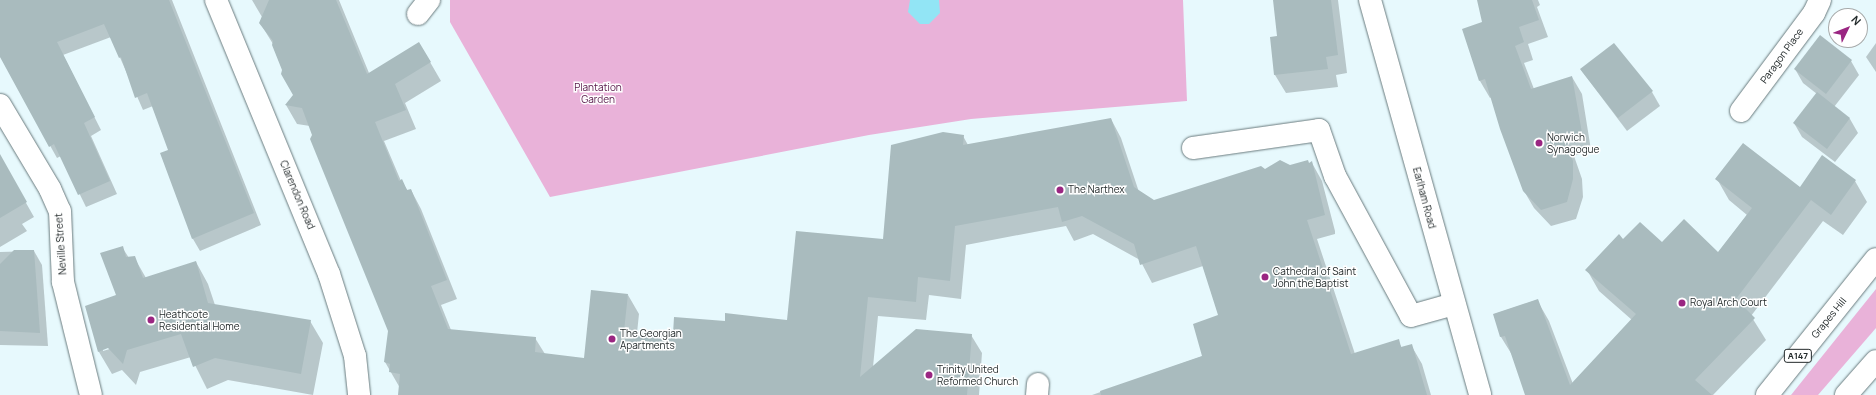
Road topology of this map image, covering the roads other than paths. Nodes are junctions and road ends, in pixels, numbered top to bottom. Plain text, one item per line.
1 (216, 0) edge
2 (1370, 0) edge
3 (1820, 0) edge
4 (0, 105) edge
5 (1741, 111) dead end
6 (1193, 148) dead end
7 (1876, 259) edge
8 (1454, 304) junction
9 (1876, 361) edge
10 (90, 395) edge
11 (359, 395) edge
12 (1480, 395) edge
13 (1767, 395) edge
14 (1846, 395) edge

1 - 11 street, Clarendon Road
2 - 8 street, Earlham Road
3 - 5 street, Paragon Place
4 - 10 street, Neville Street
6 - 8 street
7 - 13 street, Grapes Hill / A147
8 - 12 street, Earlham Road
9 - 14 street

